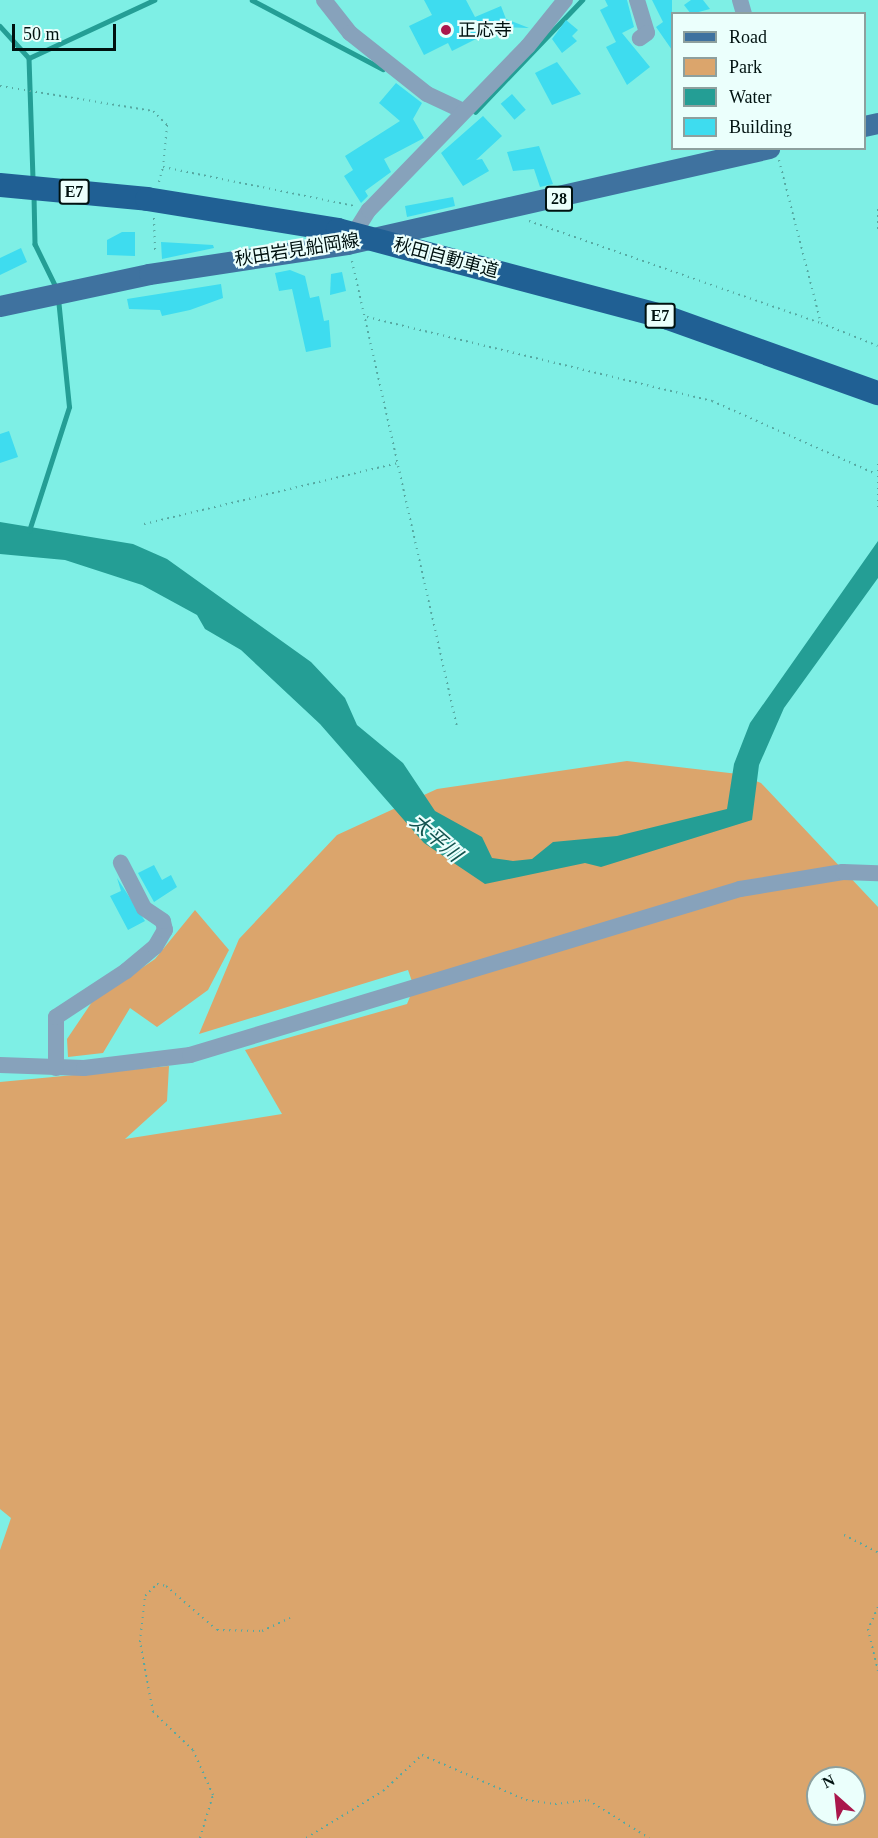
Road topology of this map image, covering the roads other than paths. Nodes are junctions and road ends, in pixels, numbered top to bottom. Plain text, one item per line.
1 (324, 0) edge
2 (565, 0) edge
3 (637, 0) edge
4 (640, 38) dead end
5 (463, 111) junction
6 (761, 150) edge
7 (0, 184) edge
8 (347, 244) junction
9 (0, 306) edge
10 (878, 393) edge
11 (121, 863) dead end
12 (878, 873) edge
13 (0, 1065) edge
14 (56, 1068) junction

1 - 5 street
2 - 5 street
3 - 4 street
5 - 8 street
6 - 8 main road, 秋田岩見船岡線 / 28
7 - 10 highway, 秋田自動車道 / E7
8 - 9 main road, 秋田岩見船岡線 / 28
11 - 14 street
12 - 14 street
13 - 14 street

